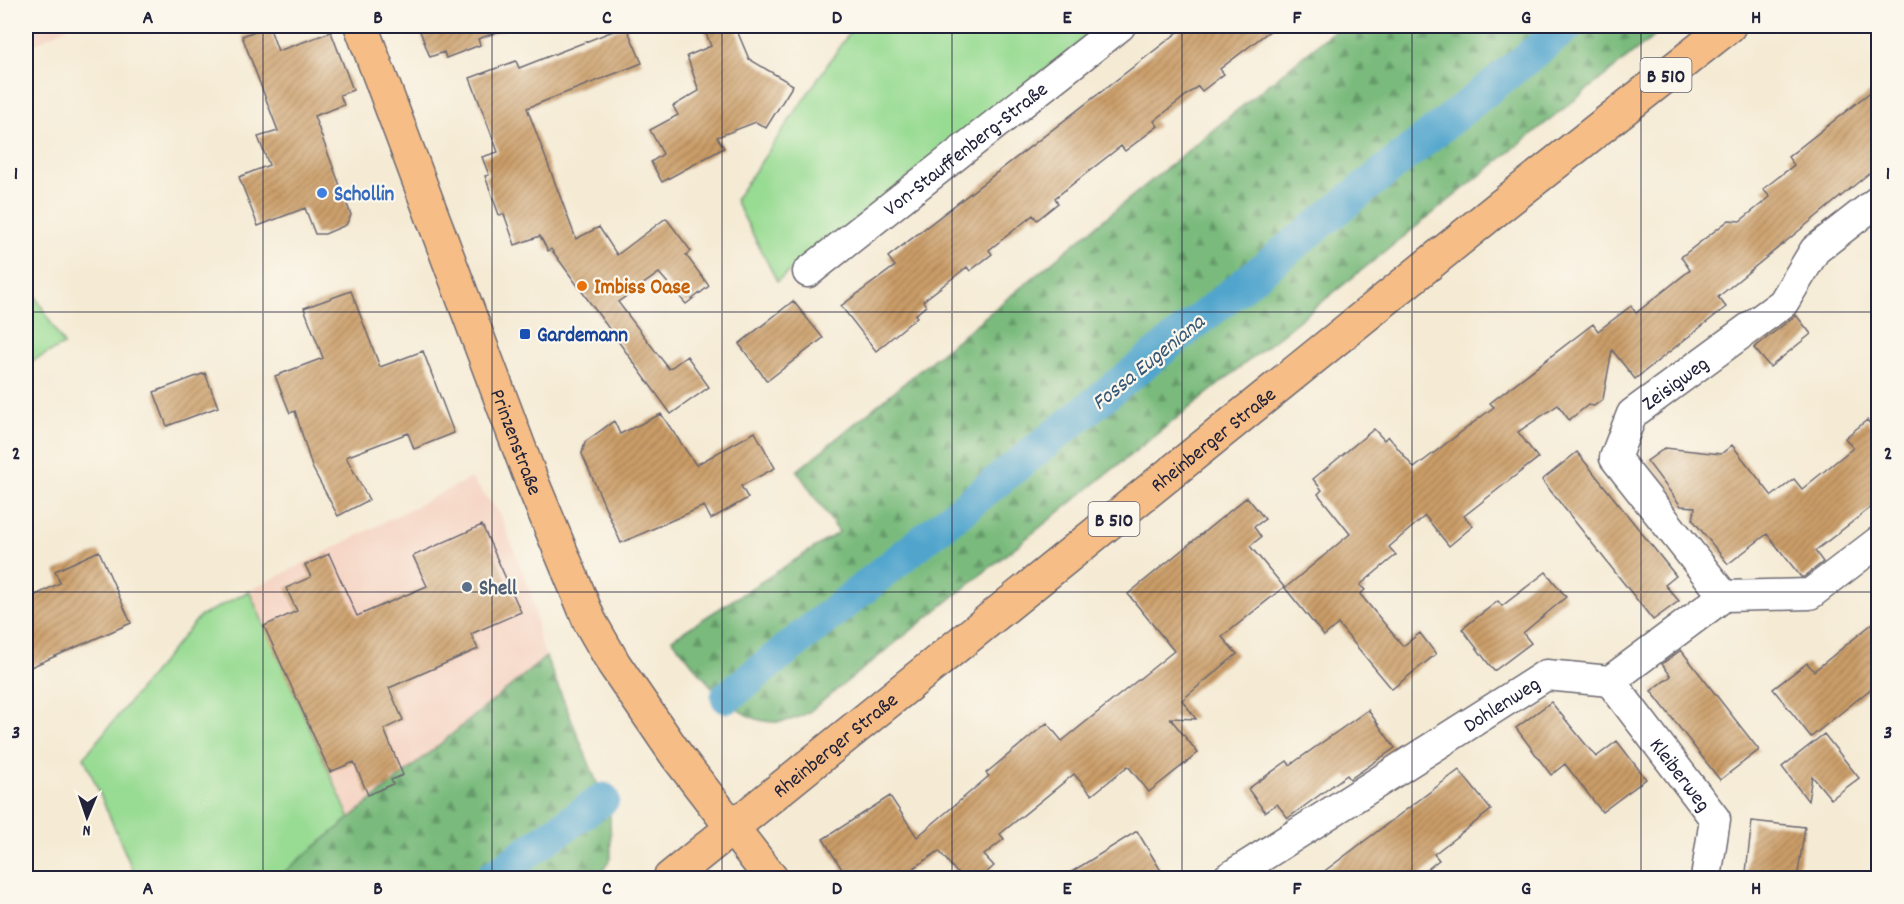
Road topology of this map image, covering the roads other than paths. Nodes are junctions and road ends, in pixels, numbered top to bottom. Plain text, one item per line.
1 (361, 26) edge
2 (1120, 26) edge
3 (1729, 26) edge
4 (1878, 201) edge
5 (808, 273) dead end
6 (1878, 542) edge
7 (1724, 596) junction
8 (1610, 681) junction
9 (732, 828) junction
10 (670, 879) edge
11 (771, 879) edge
12 (1228, 879) edge
13 (1706, 879) edge

1 - 9 main road, Prinzenstraße
2 - 5 street, Von-Stauffenberg-Straße
3 - 9 main road, Rheinberger Straße / B 510
4 - 7 street, Zeisigweg
6 - 7 street
7 - 8 street
8 - 12 street, Dohlenweg
8 - 13 street, Kleiberweg
9 - 10 main road, Rheinberger Straße / B 510
9 - 11 main road, Prinzenstraße

